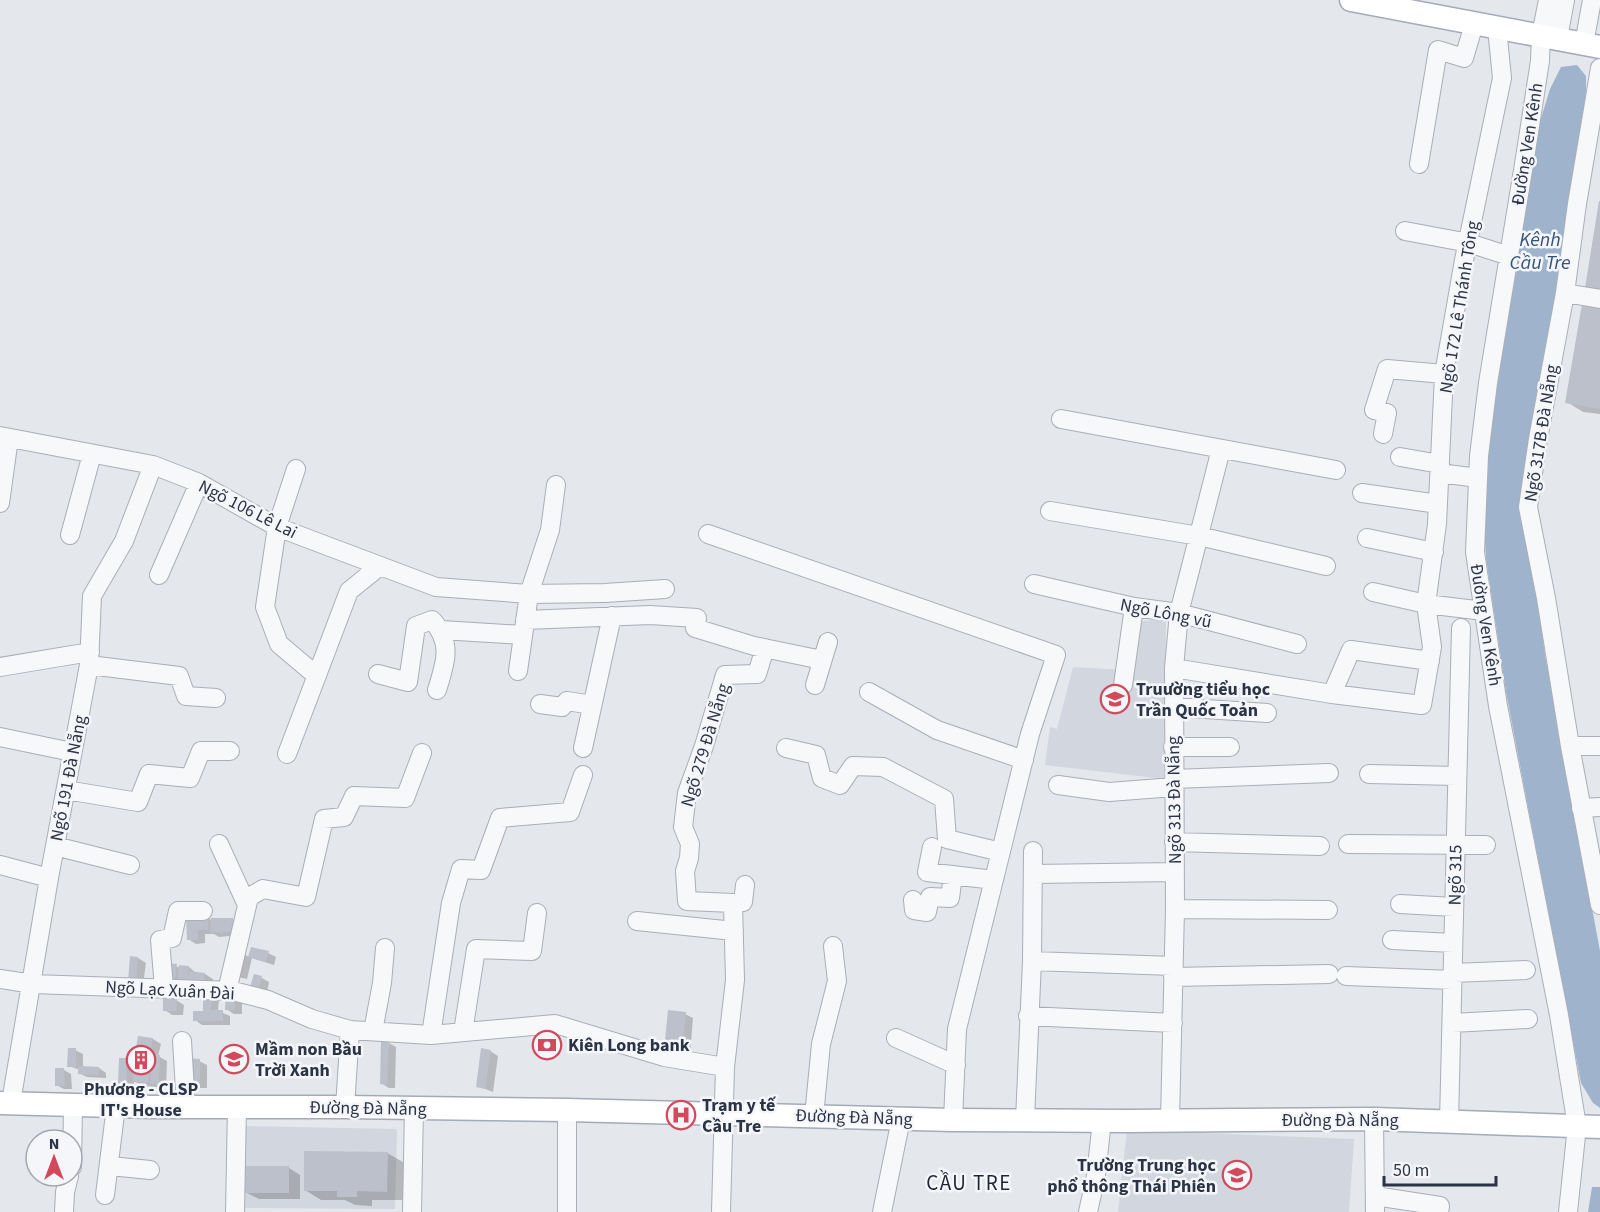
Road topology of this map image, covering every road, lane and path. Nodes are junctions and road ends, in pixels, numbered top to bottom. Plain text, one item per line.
1 (1351, 0) edge
2 (1548, 0) edge
3 (1565, 0) edge
4 (1592, 0) edge
5 (1474, 24) junction
6 (1497, 28) junction
7 (1549, 37) junction
8 (1592, 46) edge
9 (1600, 68) edge
10 (1419, 164) dead end
11 (1405, 231) dead end
12 (1469, 243) junction
13 (1509, 256) junction
14 (1565, 293) junction
15 (1600, 299) edge
16 (1444, 374) junction
17 (1061, 418) dead end
18 (1383, 434) dead end
19 (4, 437) edge
20 (1221, 449) junction
21 (92, 454) junction
22 (1400, 457) dead end
23 (153, 465) junction
24 (1440, 468) junction
25 (296, 469) dead end
26 (1336, 470) dead end
27 (1478, 478) junction
28 (199, 483) junction
29 (556, 485) dead end
30 (1362, 493) dead end
31 (0, 503) edge
32 (1438, 504) junction
33 (1050, 511) dead end
34 (278, 527) junction
35 (708, 534) dead end
36 (70, 535) dead end
37 (1199, 536) junction
38 (1367, 538) dead end
39 (1434, 552) junction
40 (380, 566) junction
41 (1326, 566) dead end
42 (159, 576) dead end
43 (1035, 584) dead end
44 (438, 587) junction
45 (665, 589) dead end
46 (1373, 592) dead end
47 (529, 594) junction
48 (1426, 604) junction
49 (1134, 607) junction
50 (1484, 610) junction
51 (1179, 613) junction
52 (612, 616) junction
53 (436, 625) junction
54 (524, 628) junction
55 (1461, 628) dead end
56 (828, 642) dead end
57 (1297, 644) dead end
58 (765, 648) junction
59 (90, 659) junction
60 (822, 660) junction
61 (1430, 661) junction
62 (0, 667) edge
63 (1174, 668) junction
64 (518, 671) dead end
65 (378, 674) dead end
66 (317, 676) junction
67 (815, 685) dead end
68 (1123, 685) dead end
69 (437, 690) dead end
70 (869, 692) dead end
71 (1332, 694) junction
72 (216, 698) dead end
73 (540, 704) dead end
74 (592, 705) junction
75 (1174, 707) junction
76 (1267, 713) dead end
77 (0, 737) edge
78 (1570, 746) junction
79 (1600, 746) edge
80 (1173, 747) junction
81 (1230, 747) dead end
82 (583, 748) dead end
83 (786, 748) dead end
84 (230, 751) dead end
85 (72, 752) junction
86 (422, 753) dead end
87 (287, 754) dead end
88 (1024, 760) junction
89 (1329, 773) dead end
90 (1369, 774) dead end
91 (583, 775) dead end
92 (1457, 776) junction
93 (1174, 783) junction
94 (1058, 785) dead end
95 (66, 790) junction
96 (1600, 807) edge
97 (1581, 808) junction
98 (1174, 842) junction
99 (1456, 843) junction
100 (219, 844) dead end
101 (1348, 844) dead end
102 (1486, 845) dead end
103 (55, 846) junction
104 (1320, 846) dead end
105 (932, 847) dead end
106 (1033, 850) dead end
107 (1001, 852) junction
108 (0, 865) edge
109 (130, 865) dead end
110 (1596, 867) edge
111 (1175, 872) junction
112 (1033, 874) junction
113 (953, 875) junction
114 (49, 878) junction
115 (994, 880) junction
116 (745, 885) dead end
117 (913, 900) dead end
118 (733, 903) junction
119 (1400, 904) dead end
120 (247, 905) junction
121 (1600, 905) edge
122 (1454, 907) junction
123 (1175, 909) junction
124 (1328, 910) dead end
125 (203, 911) dead end
126 (537, 913) dead end
127 (637, 921) dead end
128 (734, 931) junction
129 (1392, 940) dead end
130 (1454, 943) junction
131 (833, 946) dead end
132 (385, 948) dead end
133 (1032, 961) junction
134 (1526, 970) dead end
135 (1173, 971) junction
136 (1453, 977) junction
137 (0, 979) edge
138 (33, 984) junction
139 (164, 988) junction
140 (227, 991) junction
141 (1028, 1016) junction
142 (1528, 1019) dead end
143 (1173, 1023) junction
144 (1452, 1023) junction
145 (350, 1030) junction
146 (373, 1031) junction
147 (463, 1032) junction
148 (431, 1035) junction
149 (896, 1038) dead end
150 (182, 1041) dead end
151 (956, 1065) junction
152 (725, 1066) junction
153 (6, 1102) edge
154 (73, 1105) junction
155 (116, 1106) junction
156 (186, 1107) junction
157 (237, 1107) junction
158 (345, 1107) junction
159 (414, 1108) junction
160 (567, 1110) junction
161 (725, 1114) junction
162 (814, 1116) junction
163 (901, 1119) junction
164 (1374, 1119) junction
165 (953, 1120) junction
166 (1025, 1120) junction
167 (1102, 1120) junction
168 (1170, 1120) junction
169 (1449, 1122) junction
170 (1585, 1126) edge
171 (73, 1128) edge
172 (110, 1166) junction
173 (150, 1170) dead end
174 (66, 1188) edge
175 (105, 1195) dead end
176 (1375, 1204) edge
177 (64, 1212) edge
178 (235, 1212) edge
179 (412, 1212) edge
180 (567, 1212) edge
181 (721, 1212) edge
182 (882, 1212) edge
183 (1088, 1212) edge
184 (1439, 1212) edge
185 (1568, 1212) edge

1 - 5 main road
2 - 7 street
3 - 7 street
4 - 8 street
5 - 6 main road
5 - 10 street
6 - 7 main road
6 - 12 street, Ngõ 172 Lê Thánh Tông
7 - 8 main road
7 - 13 street, Đường Ven Kênh
9 - 14 street, Ngõ 317B Đà Nẵng
11 - 12 street
12 - 13 street
12 - 16 street, Ngõ 172 Lê Thánh Tông
13 - 27 street, Đường Ven Kênh
14 - 15 street
14 - 78 street, Ngõ 317B Đà Nẵng
16 - 18 street
16 - 24 street, Ngõ 172 Lê Thánh Tông
17 - 20 street
19 - 21 street, Ngõ 106 Lê Lai
19 - 31 street
20 - 26 street
20 - 37 street, Ngõ 313 Đà Nẵng
21 - 23 street, Ngõ 106 Lê Lai
21 - 36 street
22 - 24 street
23 - 28 street, Ngõ 106 Lê Lai
23 - 59 street, Ngõ 191 Đà Nẵng
24 - 27 street
24 - 32 street, Ngõ 172 Lê Thánh Tông
25 - 34 street
27 - 50 street, Đường Ven Kênh
28 - 34 street, Ngõ 106 Lê Lai
28 - 42 street
29 - 47 street
30 - 32 street
32 - 39 street, Ngõ 172 Lê Thánh Tông
33 - 37 street
34 - 40 street, Ngõ 106 Lê Lai
34 - 66 street
35 - 88 street
37 - 41 street
37 - 51 street, Ngõ 313 Đà Nẵng
38 - 39 street
39 - 48 street, Ngõ 172 Lê Thánh Tông
40 - 44 street, Ngõ 106 Lê Lai
40 - 66 street
43 - 49 street, Ngõ Lông vũ
44 - 47 street, Ngõ 106 Lê Lai
44 - 53 street
45 - 47 street, Ngõ 106 Lê Lai
46 - 48 street
47 - 54 street
48 - 50 street
48 - 61 street, Ngõ 172 Lê Thánh Tông
49 - 51 street, Ngõ Lông vũ
49 - 68 street
50 - 170 street, Đường Ven Kênh
51 - 57 street, Ngõ Lông vũ
51 - 63 street, Ngõ 313 Đà Nẵng
52 - 54 street
52 - 58 street
52 - 74 street
53 - 54 street
53 - 65 street
53 - 69 street
54 - 64 street
55 - 92 street, Ngõ 315
56 - 60 street
58 - 60 street
58 - 118 street, Ngõ 279 Đà Nẵng
59 - 62 street
59 - 72 street
59 - 85 street, Ngõ 191 Đà Nẵng
60 - 67 street
61 - 71 street
61 - 71 street, Ngõ 172 Lê Thánh Tông
63 - 71 street
63 - 75 street, Ngõ 313 Đà Nẵng
66 - 87 street
70 - 88 street
73 - 74 street
74 - 82 street
75 - 76 street
75 - 80 street, Ngõ 313 Đà Nẵng
77 - 85 street
78 - 79 street
78 - 97 street, Ngõ 317B Đà Nẵng
80 - 81 street
80 - 93 street, Ngõ 313 Đà Nẵng
83 - 107 street
84 - 95 street
85 - 95 street, Ngõ 191 Đà Nẵng
86 - 120 street
88 - 107 street
89 - 93 street
90 - 92 street
91 - 148 street
92 - 99 street, Ngõ 315
93 - 94 street
93 - 98 street, Ngõ 313 Đà Nẵng
95 - 103 street, Ngõ 191 Đà Nẵng
96 - 97 street
97 - 110 street, Ngõ 317B Đà Nẵng
98 - 104 street
98 - 111 street, Ngõ 313 Đà Nẵng
99 - 101 street
99 - 102 street
99 - 122 street, Ngõ 315
100 - 120 street
103 - 109 street
103 - 114 street, Ngõ 191 Đà Nẵng
105 - 113 street
106 - 112 street
107 - 115 street
108 - 114 street
110 - 121 street, Ngõ 317B Đà Nẵng
111 - 112 street
111 - 123 street, Ngõ 313 Đà Nẵng
112 - 133 street
113 - 115 street
113 - 117 street
114 - 138 street, Ngõ 191 Đà Nẵng
115 - 151 street
116 - 118 street
118 - 128 street
119 - 122 street
120 - 140 street
122 - 130 street, Ngõ 315
123 - 124 street
123 - 135 street, Ngõ 313 Đà Nẵng
125 - 139 street
126 - 147 street
127 - 128 street
128 - 152 street
129 - 130 street
130 - 136 street, Ngõ 315
131 - 162 street
132 - 146 street
133 - 135 street
133 - 141 street
134 - 136 street
135 - 136 street
135 - 143 street, Ngõ 313 Đà Nẵng
136 - 144 street, Ngõ 315
137 - 138 street, Ngõ Lạc Xuân Đài
138 - 139 street, Ngõ Lạc Xuân Đài
138 - 153 street, Ngõ 191 Đà Nẵng
139 - 140 street, Ngõ Lạc Xuân Đài
140 - 145 street, Ngõ Lạc Xuân Đài
141 - 143 street
141 - 166 street
142 - 144 street
143 - 168 street, Ngõ 313 Đà Nẵng
144 - 169 street, Ngõ 315
145 - 146 street, Ngõ Lạc Xuân Đài
145 - 158 street
146 - 148 street, Ngõ Lạc Xuân Đài
147 - 148 street, Ngõ Lạc Xuân Đài
147 - 152 street, Ngõ Lạc Xuân Đài
149 - 151 street
150 - 156 street
151 - 165 street
152 - 161 street
153 - 154 main road, Đường Đà Nẵng
154 - 155 main road, Đường Đà Nẵng
154 - 171 street
155 - 156 main road, Đường Đà Nẵng
155 - 172 street
156 - 157 main road, Đường Đà Nẵng
157 - 158 main road, Đường Đà Nẵng
157 - 178 street
158 - 159 main road, Đường Đà Nẵng
159 - 160 main road, Đường Đà Nẵng
159 - 179 street
160 - 161 main road, Đường Đà Nẵng
160 - 180 street
161 - 162 main road, Đường Đà Nẵng
161 - 181 street
162 - 163 main road, Đường Đà Nẵng
163 - 165 main road, Đường Đà Nẵng
163 - 182 street
164 - 168 main road, Đường Đà Nẵng
164 - 169 main road, Đường Đà Nẵng
164 - 176 street
165 - 166 main road, Đường Đà Nẵng
166 - 167 main road, Đường Đà Nẵng
167 - 168 main road, Đường Đà Nẵng
167 - 183 street
169 - 170 main road, Đường Đà Nẵng
170 - 185 street, Đường Ven Kênh
172 - 173 street
172 - 175 street
174 - 177 street
176 - 184 street

